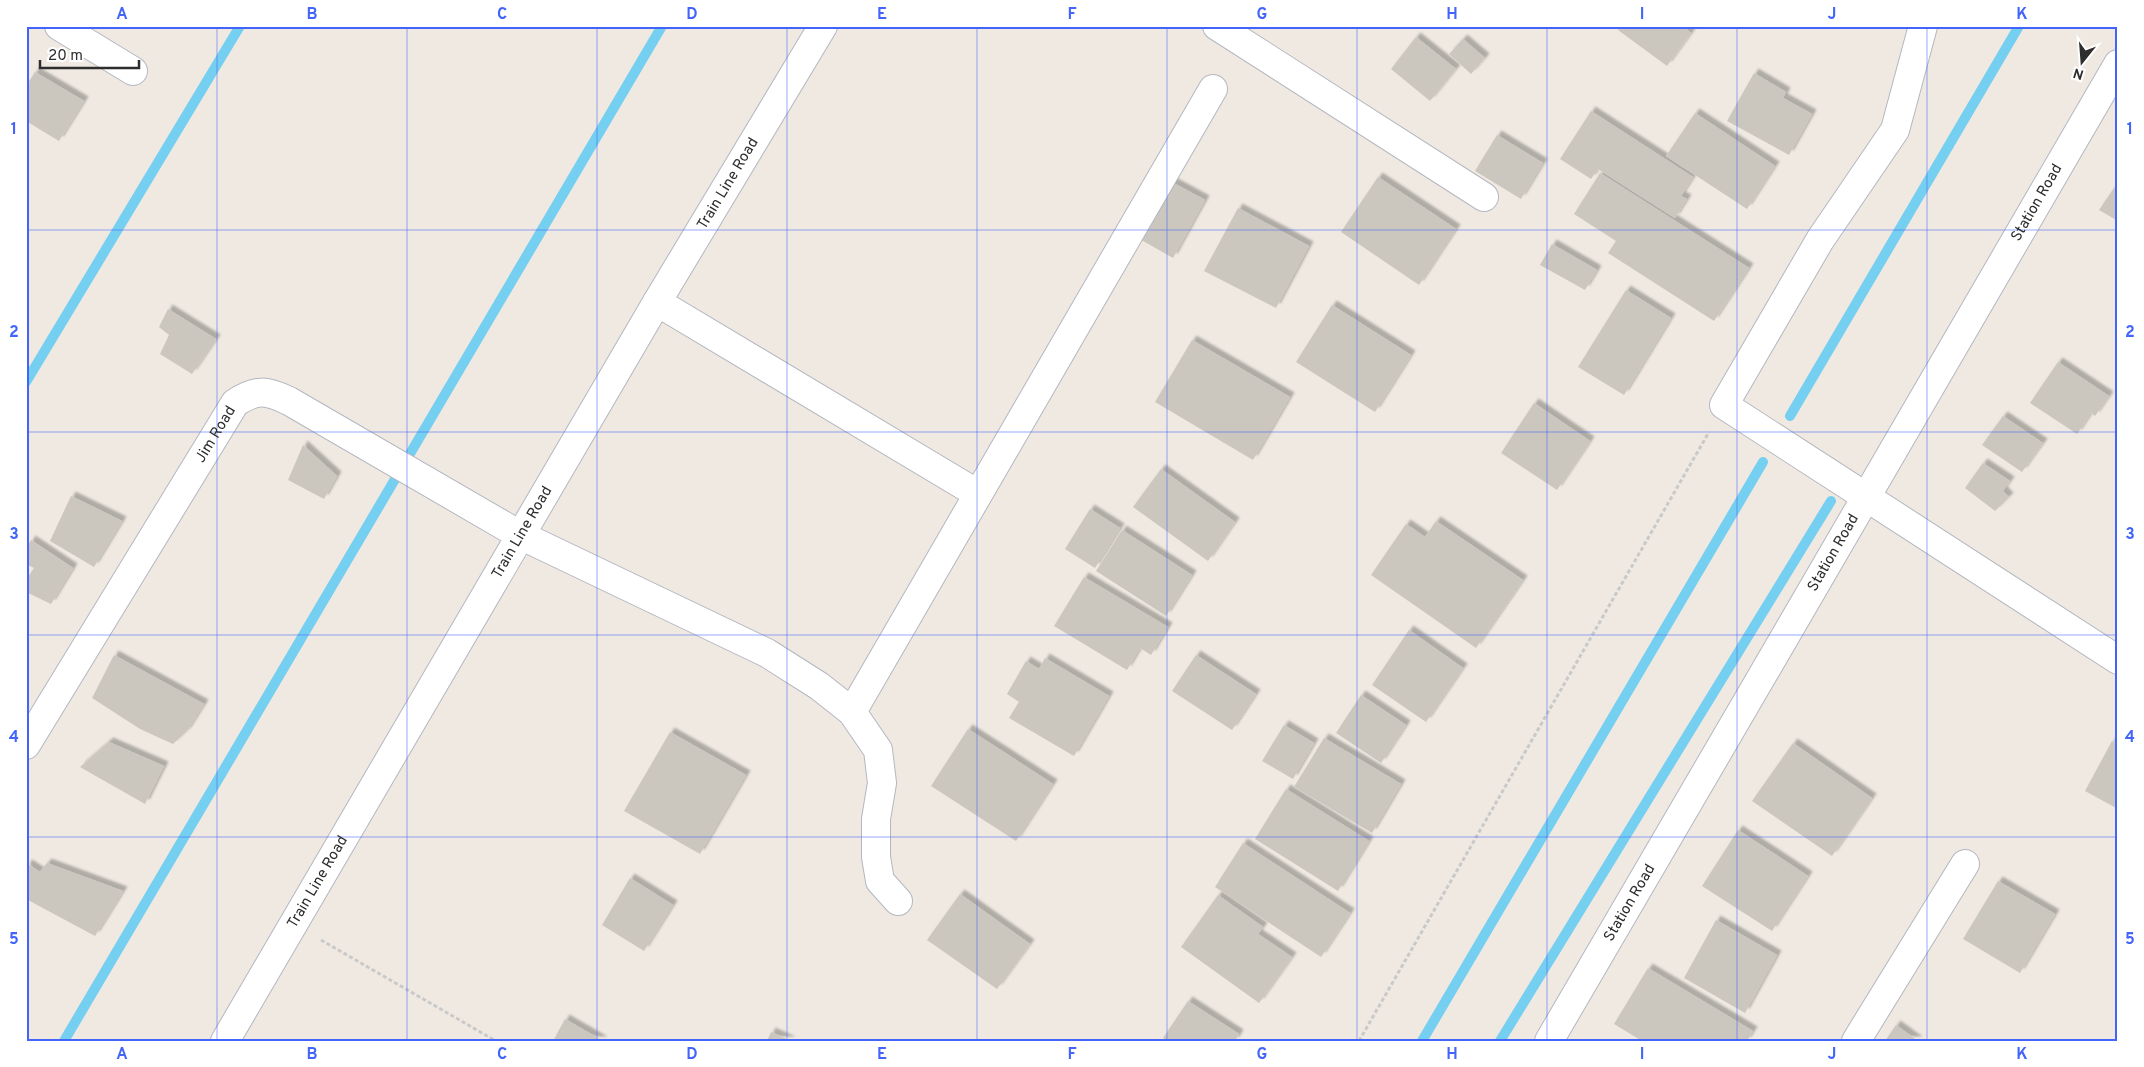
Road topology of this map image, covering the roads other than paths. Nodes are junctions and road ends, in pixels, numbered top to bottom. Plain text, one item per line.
1 (59, 26) edge
2 (823, 26) edge
3 (1217, 26) edge
4 (1923, 26) edge
5 (2118, 64) edge
6 (133, 71) dead end
7 (1213, 89) dead end
8 (1484, 197) dead end
9 (657, 302) junction
10 (978, 494) junction
11 (1864, 497) junction
12 (520, 535) junction
13 (2118, 660) edge
14 (852, 712) junction
15 (26, 745) edge
16 (1965, 864) dead end
17 (898, 901) dead end
18 (225, 1041) edge
19 (1549, 1041) edge
20 (1856, 1041) edge

1 - 6 street
2 - 9 street, Train Line Road
3 - 8 street
4 - 11 street
5 - 11 street, Station Road
7 - 10 street
9 - 10 street
9 - 12 street, Train Line Road
10 - 14 street
11 - 13 street
11 - 19 street, Station Road
12 - 14 street, Jim Road
12 - 15 street, Jim Road
12 - 18 street, Train Line Road
14 - 17 street, Jim Road
16 - 20 street

